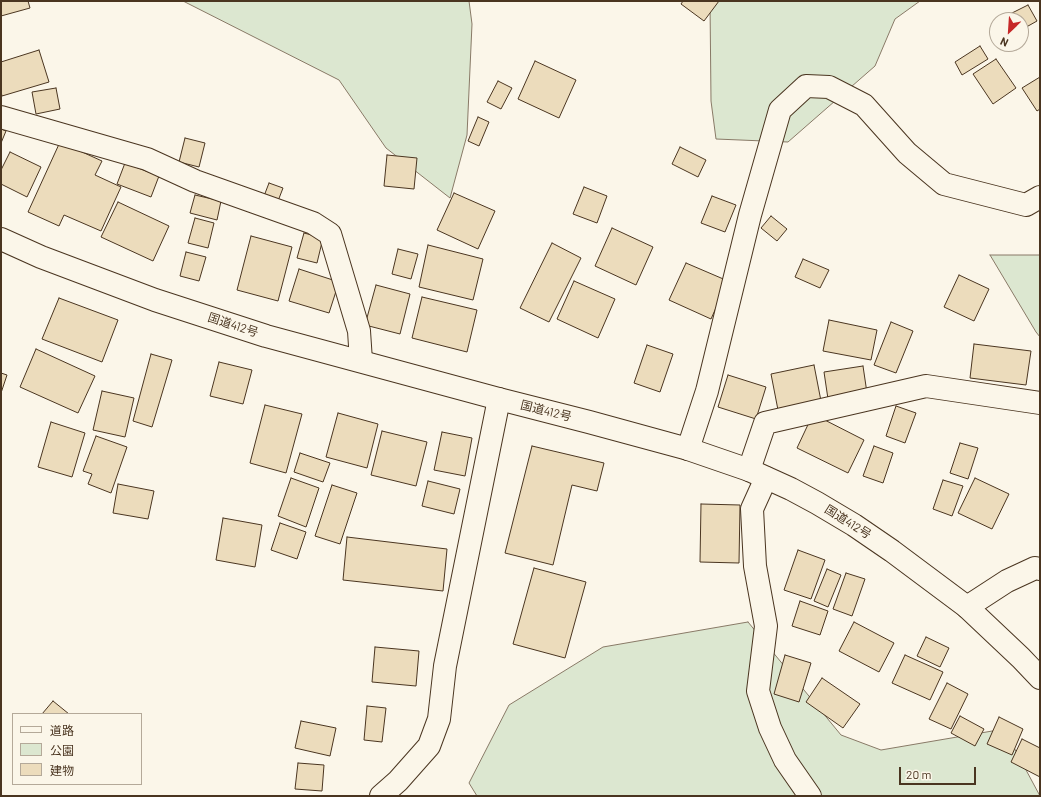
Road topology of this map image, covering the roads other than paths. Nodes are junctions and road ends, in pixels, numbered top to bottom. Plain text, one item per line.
1 (1, 117) edge
2 (1040, 197) edge
3 (1, 239) edge
4 (361, 361) junction
5 (499, 399) junction
6 (1040, 403) edge
7 (688, 449) junction
8 (758, 474) junction
9 (1040, 569) edge
10 (967, 607) junction
11 (1040, 678) edge
12 (382, 796) edge
13 (810, 796) edge

1 - 4 main road
2 - 7 main road
3 - 4 main road, 国道412号
4 - 5 main road, 国道412号
5 - 7 main road, 国道412号
5 - 12 main road
6 - 8 main road
7 - 8 main road, 国道412号
8 - 10 main road, 国道412号
8 - 13 main road
9 - 10 main road
10 - 11 main road, 国道412号

